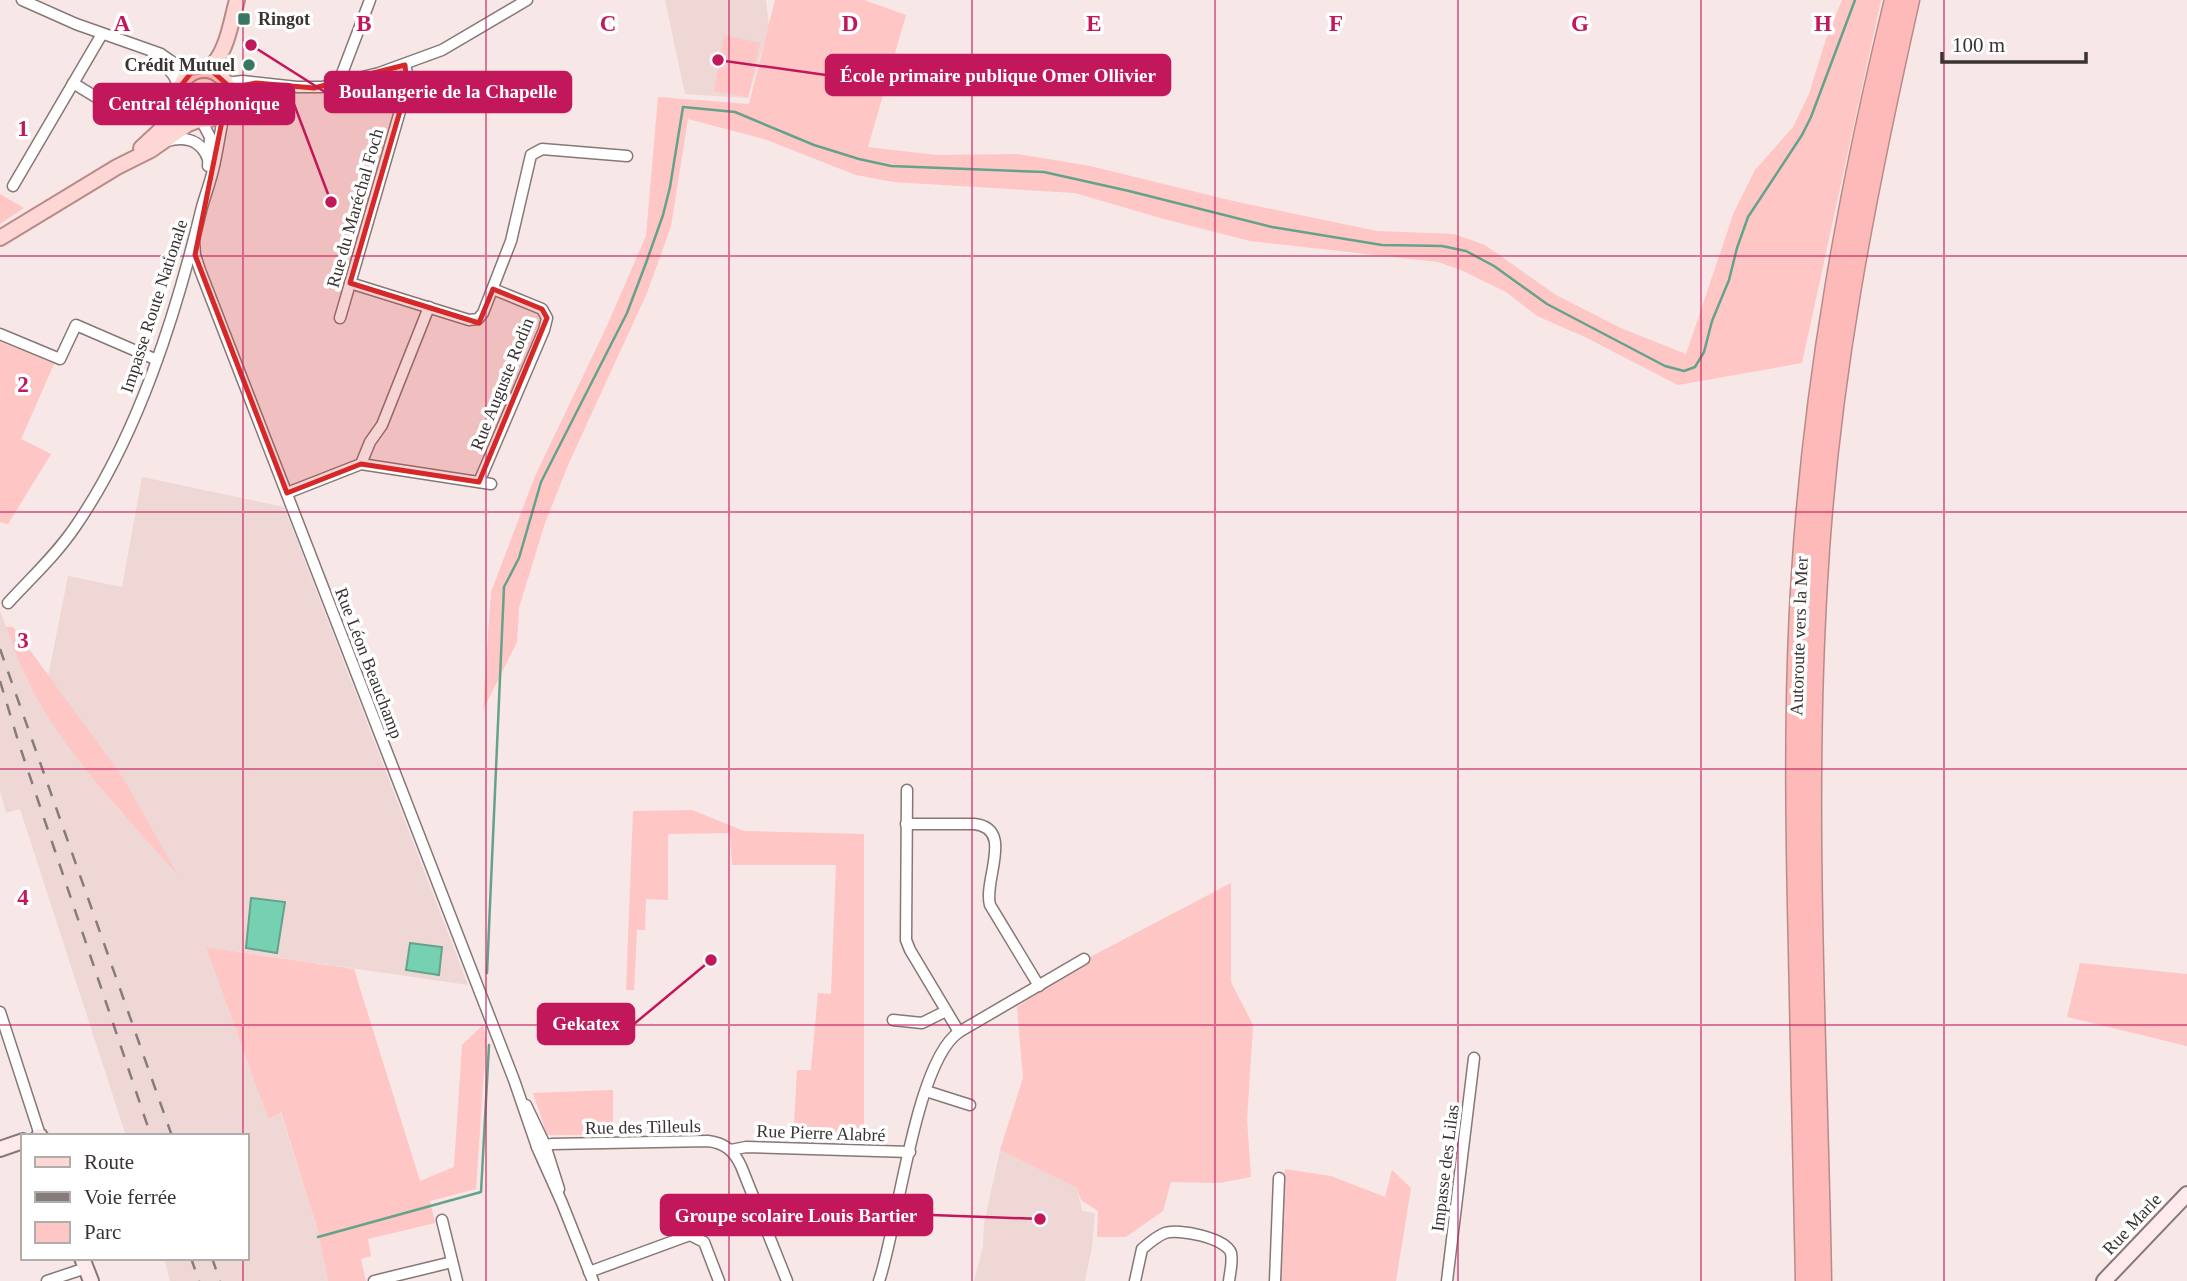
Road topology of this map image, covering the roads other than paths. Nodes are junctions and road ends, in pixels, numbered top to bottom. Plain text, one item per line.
1 (22, 0) edge
2 (237, 0) edge
3 (370, 0) edge
4 (1894, 0) edge
5 (1910, 0) edge
6 (524, 1) edge
7 (231, 23) junction
8 (102, 34) junction
9 (151, 51) junction
10 (405, 65) junction
11 (201, 70) junction
12 (73, 83) junction
13 (338, 84) junction
14 (227, 86) junction
15 (179, 94) junction
16 (112, 107) dead end
17 (225, 108) junction
18 (200, 120) junction
19 (160, 144) junction
20 (626, 156) dead end
21 (209, 160) junction
22 (117, 167) junction
23 (13, 186) dead end
24 (207, 189) junction
25 (0, 238) edge
26 (194, 241) junction
27 (350, 283) junction
28 (493, 289) junction
29 (429, 307) junction
30 (340, 318) dead end
31 (0, 334) edge
32 (157, 360) junction
33 (361, 464) junction
34 (479, 482) junction
35 (491, 484) dead end
36 (287, 493) junction
37 (8, 603) dead end
38 (907, 790) dead end
39 (906, 824) junction
40 (1084, 959) dead end
41 (1039, 986) junction
42 (946, 1011) junction
43 (0, 1012) edge
44 (893, 1020) dead end
45 (959, 1032) junction
46 (1474, 1058) dead end
47 (926, 1091) junction
48 (970, 1105) dead end
49 (39, 1134) edge
50 (21, 1142) edge
51 (541, 1146) junction
52 (0, 1149) edge
53 (732, 1150) junction
54 (910, 1152) junction
55 (1279, 1178) dead end
56 (2187, 1194) edge
57 (442, 1220) dead end
58 (452, 1262) junction
59 (86, 1269) edge
60 (591, 1277) edge
61 (47, 1281) edge
62 (374, 1281) edge
63 (457, 1281) edge
64 (719, 1281) edge
65 (787, 1281) edge
66 (879, 1281) edge
67 (1135, 1281) edge
68 (1228, 1281) edge
69 (1275, 1281) edge
70 (1447, 1281) edge
71 (1805, 1281) edge
72 (1822, 1281) edge
73 (2104, 1281) edge

1 - 8 street
2 - 7 main road
3 - 13 street
4 - 71 highway, Autoroute vers la Mer
5 - 72 highway
6 - 10 street
7 - 11 main road
7 - 14 main road
8 - 9 street
8 - 12 street
9 - 11 street
9 - 15 street
10 - 13 street
10 - 27 street, Rue du Maréchal Foch
11 - 14 main road
11 - 15 main road
12 - 16 street
12 - 23 street
13 - 14 street
14 - 17 main road
15 - 18 main road
15 - 22 main road
17 - 18 main road
17 - 24 street, Impasse Route Nationale
18 - 19 main road
18 - 21 street, Impasse Route Nationale
19 - 21 street
19 - 22 main road
20 - 28 street
21 - 24 street, Impasse Route Nationale
22 - 25 main road
24 - 26 street, Impasse Route Nationale
26 - 32 street, Impasse Route Nationale
26 - 36 street, Rue Léon Beauchamp
27 - 29 street
27 - 30 street, Rue du Maréchal Foch
28 - 29 street
28 - 34 street, Rue Auguste Rodin
29 - 33 street
31 - 32 street
32 - 37 street, Impasse Route Nationale
33 - 34 street
33 - 36 street
34 - 35 street
36 - 51 street, Rue Léon Beauchamp
38 - 39 street
39 - 41 street
39 - 42 street
40 - 41 street
41 - 45 street
42 - 44 street
42 - 45 street
43 - 49 street
45 - 47 street
46 - 70 street, Impasse des Lilas
47 - 48 street
47 - 54 street
50 - 52 main road
51 - 53 street, Rue des Tilleuls
51 - 60 street, Rue Léon Beauchamp
53 - 54 street, Rue Pierre Alabré
53 - 65 street
54 - 66 street
55 - 69 street
56 - 73 main road, Rue Marle
57 - 58 street
58 - 62 street
58 - 63 street
59 - 61 street
60 - 64 street
67 - 68 street

